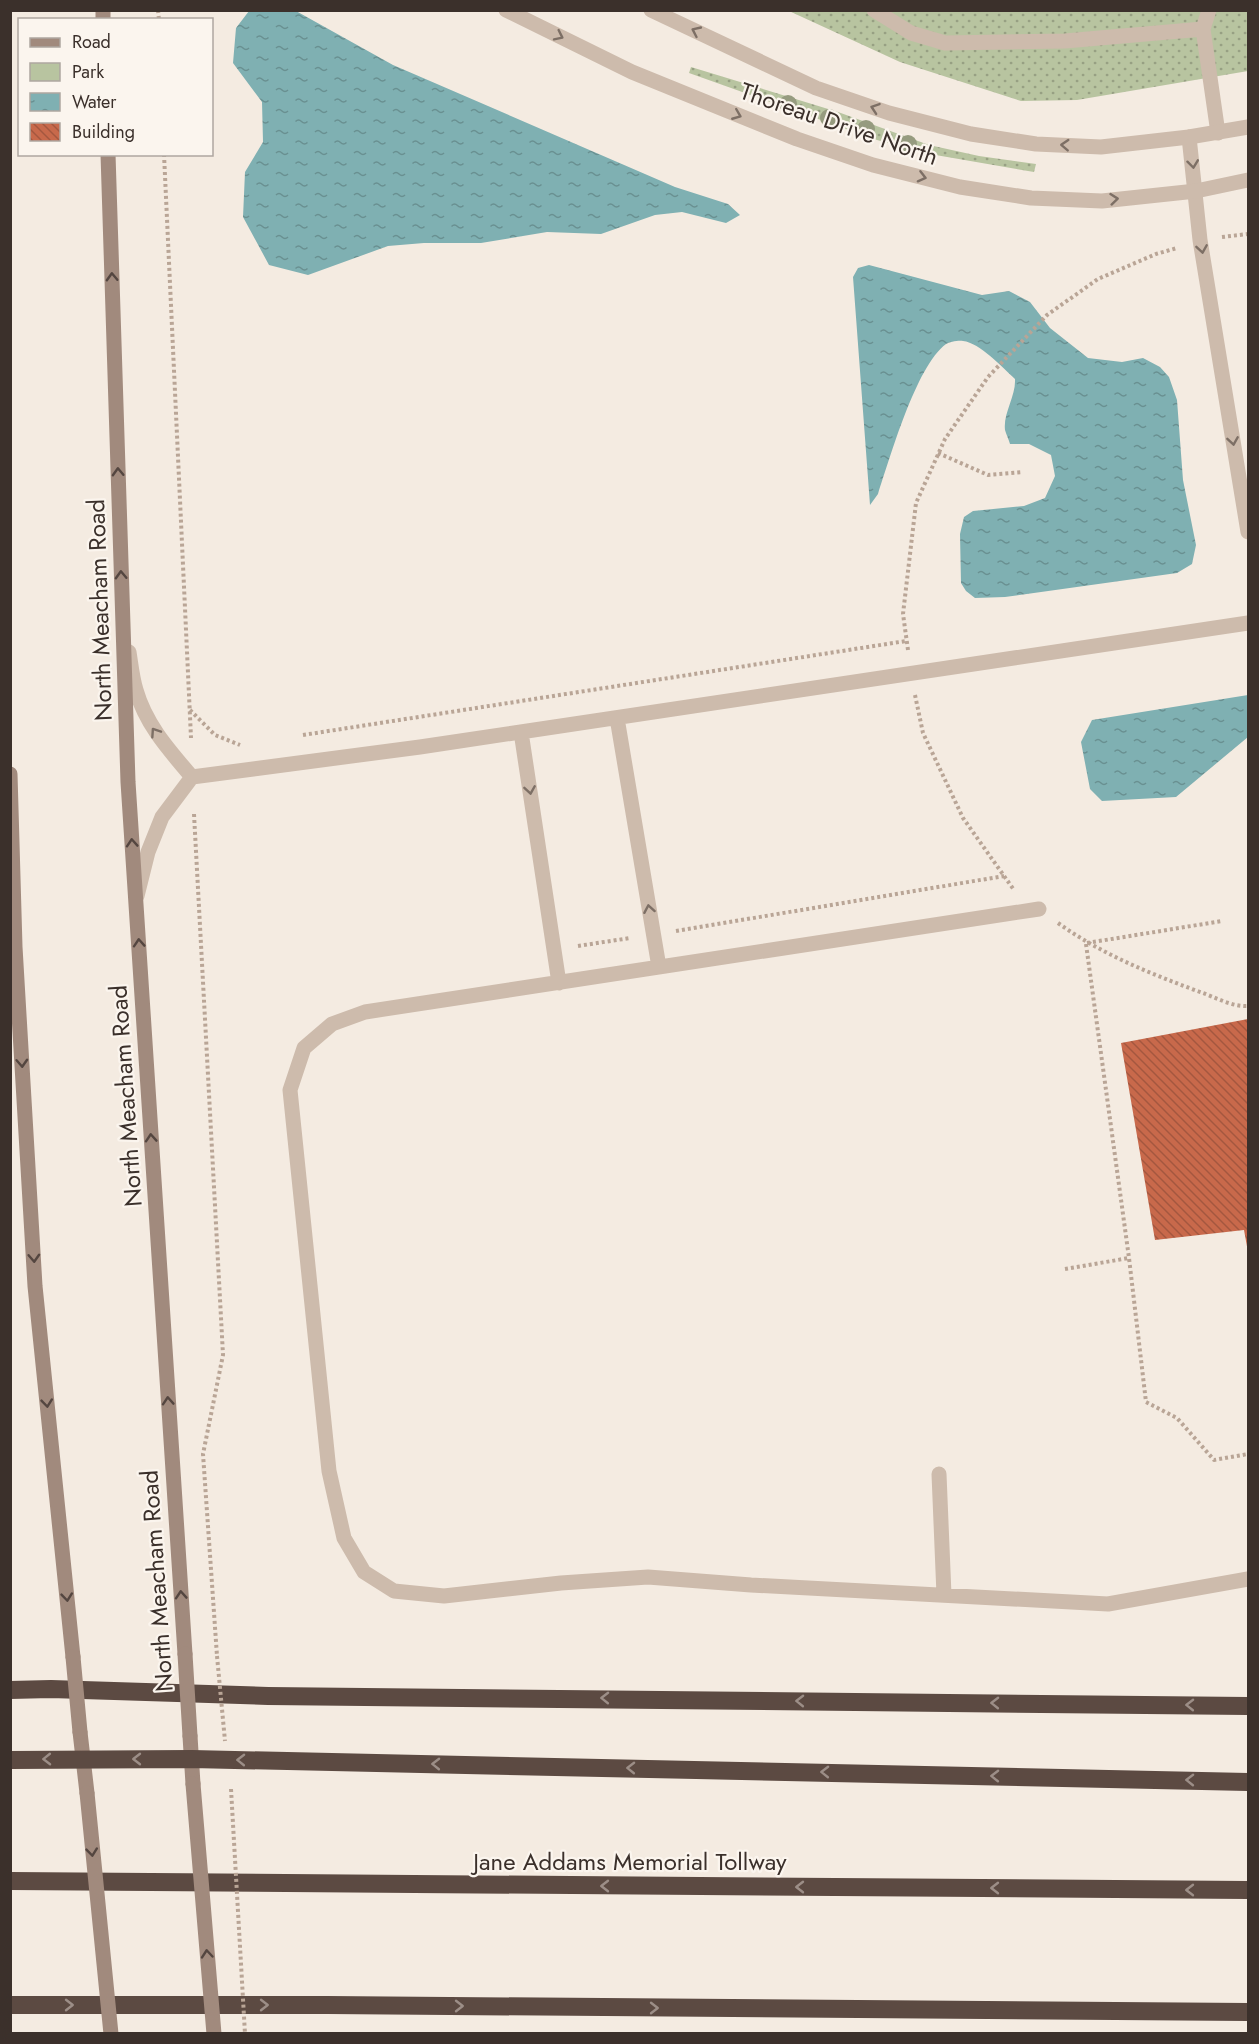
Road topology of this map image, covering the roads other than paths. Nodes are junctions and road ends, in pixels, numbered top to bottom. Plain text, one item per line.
1 (506, 10) edge
2 (651, 10) edge
3 (874, 10) edge
4 (1209, 10) edge
5 (1203, 29) junction
6 (1248, 127) edge
7 (1218, 133) junction
8 (1189, 137) junction
9 (108, 156) edge
10 (1248, 180) edge
11 (1196, 191) junction
12 (1248, 532) edge
13 (123, 620) junction
14 (1248, 623) edge
15 (617, 718) junction
16 (521, 732) junction
17 (10, 774) edge
18 (192, 777) junction
19 (136, 902) junction
20 (1039, 909) road end
21 (659, 967) junction
22 (559, 982) junction
23 (939, 1474) dead end
24 (1248, 1579) edge
25 (944, 1595) junction
26 (10, 1690) edge
27 (1248, 1706) edge
28 (83, 1759) junction
29 (192, 1759) junction
30 (10, 1760) edge
31 (1248, 1782) edge
32 (10, 1881) edge
33 (1248, 1890) edge
34 (10, 2005) edge
35 (1248, 2012) edge
36 (111, 2034) edge
37 (214, 2034) edge

1 -> 11 street, Thoreau Drive North
8 -> 2 street, Thoreau Drive North
3 - 5 street
4 - 5 street
5 - 7 street
6 - 7 street, Thoreau Drive North
7 - 8 street, Thoreau Drive North
8 -> 11 street
13 -> 9 main road, North Meacham Road
10 - 11 street, Thoreau Drive North
11 -> 12 street
18 -> 13 street
19 -> 13 main road, North Meacham Road
14 - 15 street
15 - 16 street
21 -> 15 street
16 - 18 street
16 -> 22 street
17 -> 28 main road, bridge
18 - 19 street
29 -> 19 main road, North Meacham Road, bridge
20 - 21 street
21 - 22 street
22 - 25 street
23 - 25 street
24 - 25 street
27 -> 26 highway
29 -> 28 highway
28 -> 30 highway
28 -> 36 main road, bridge
31 -> 29 highway
37 -> 29 main road, North Meacham Road, bridge
33 -> 32 highway, Jane Addams Memorial Tollway
34 -> 35 highway

